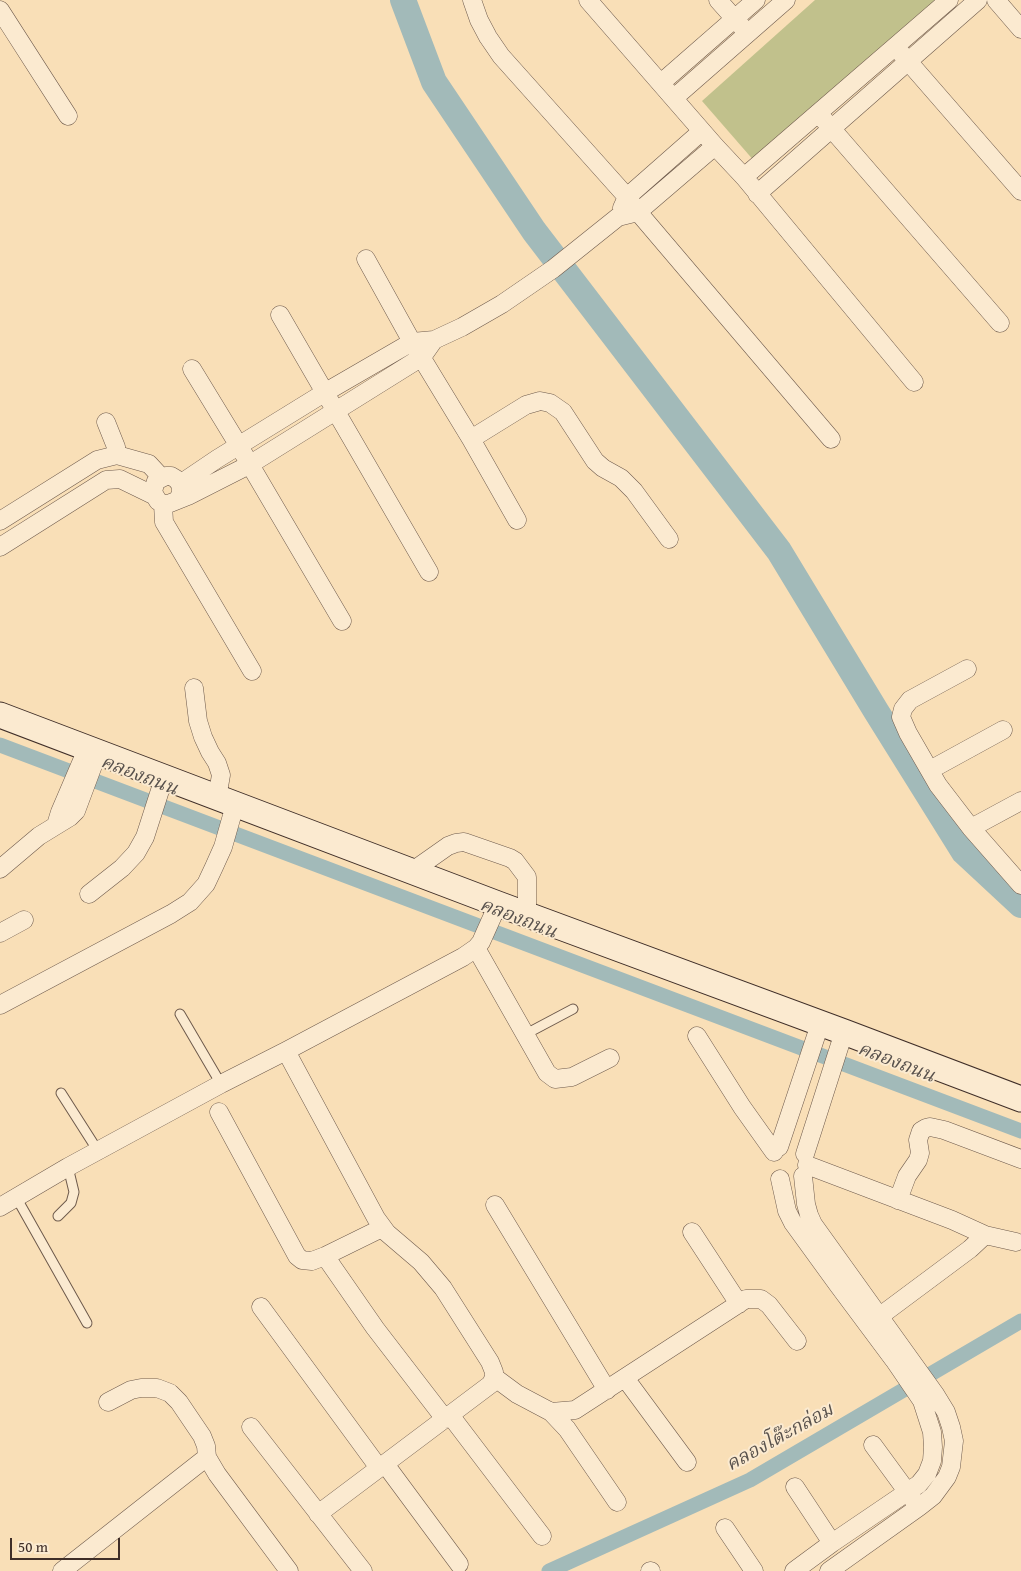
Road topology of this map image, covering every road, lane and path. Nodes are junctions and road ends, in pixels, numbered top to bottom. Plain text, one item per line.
1 (472, 0) edge
2 (588, 0) edge
3 (718, 0) edge
4 (756, 0) edge
5 (786, 0) edge
6 (949, 0) edge
7 (978, 0) edge
8 (996, 0) edge
9 (0, 10) edge
10 (734, 19) junction
11 (1021, 29) edge
12 (748, 33) junction
13 (895, 46) junction
14 (908, 62) junction
15 (661, 83) junction
16 (674, 98) junction
17 (818, 112) junction
18 (68, 116) dead end
19 (831, 128) junction
20 (702, 131) junction
21 (715, 146) junction
22 (744, 177) junction
23 (1021, 191) edge
24 (757, 194) junction
25 (627, 197) junction
26 (638, 212) junction
27 (618, 217) junction
28 (366, 259) dead end
29 (280, 315) dead end
30 (1000, 323) dead end
31 (434, 340) junction
32 (412, 342) junction
33 (422, 357) junction
34 (192, 369) dead end
35 (914, 382) dead end
36 (324, 393) junction
37 (335, 410) junction
38 (106, 422) dead end
39 (471, 439) junction
40 (831, 439) dead end
41 (239, 446) junction
42 (117, 456) junction
43 (249, 465) junction
44 (169, 496) junction
45 (517, 520) dead end
46 (0, 521) edge
47 (670, 539) dead end
48 (0, 547) edge
49 (429, 572) dead end
50 (342, 621) dead end
51 (967, 669) dead end
52 (252, 670) dead end
53 (194, 688) dead end
54 (0, 715) edge
55 (1003, 730) dead end
56 (91, 756) junction
57 (930, 770) junction
58 (163, 782) junction
59 (1021, 801) edge
60 (228, 806) junction
61 (971, 828) junction
62 (0, 869) edge
63 (412, 872) junction
64 (1020, 883) edge
65 (89, 894) dead end
66 (496, 909) junction
67 (527, 915) junction
68 (24, 920) dead end
69 (0, 933) edge
70 (478, 945) junction
71 (0, 1005) edge
72 (573, 1010) dead end
73 (180, 1014) dead end
74 (818, 1030) junction
75 (524, 1035) junction
76 (697, 1036) dead end
77 (842, 1038) junction
78 (286, 1051) junction
79 (610, 1058) dead end
80 (220, 1084) junction
81 (61, 1093) dead end
82 (796, 1093) junction
83 (1021, 1099) edge
84 (821, 1102) junction
85 (219, 1112) dead end
86 (776, 1150) junction
87 (98, 1151) junction
88 (1021, 1159) edge
89 (805, 1165) junction
90 (68, 1167) junction
91 (780, 1179) junction
92 (16, 1198) junction
93 (898, 1200) junction
94 (495, 1205) dead end
95 (0, 1207) edge
96 (58, 1216) dead end
97 (382, 1228) junction
98 (692, 1232) dead end
99 (986, 1235) junction
100 (1016, 1242) dead end
101 (325, 1256) junction
102 (738, 1304) junction
103 (262, 1307) dead end
104 (874, 1321) junction
105 (87, 1323) dead end
106 (797, 1341) dead end
107 (494, 1377) junction
108 (625, 1378) junction
109 (607, 1390) junction
110 (928, 1398) junction
111 (108, 1402) dead end
112 (551, 1412) junction
113 (447, 1417) junction
114 (251, 1427) dead end
115 (873, 1445) dead end
116 (207, 1457) junction
117 (687, 1462) dead end
118 (382, 1466) junction
119 (795, 1487) dead end
120 (908, 1493) junction
121 (617, 1502) dead end
122 (919, 1507) junction
123 (318, 1514) junction
124 (725, 1528) dead end
125 (542, 1536) dead end
126 (832, 1543) junction
127 (459, 1564) dead end
128 (62, 1571) edge
129 (289, 1571) edge
130 (362, 1571) edge
131 (754, 1571) edge
132 (794, 1571) edge
133 (828, 1571) edge

1 - 25 street
2 - 15 street
3 - 10 street
4 - 10 street
5 - 12 street
6 - 13 street
7 - 14 street
8 - 11 street
9 - 18 street
10 - 12 street
10 - 15 street
12 - 16 street
13 - 14 street
13 - 17 street
14 - 19 street
14 - 23 street
15 - 16 street
16 - 20 street
17 - 19 street
17 - 22 street
19 - 24 street
19 - 30 street
20 - 21 street
20 - 25 street
21 - 22 street
21 - 26 street
22 - 24 street
24 - 35 street
25 - 26 street
25 - 27 street
26 - 27 street
26 - 40 street
27 - 31 street
28 - 32 street
29 - 36 street
31 - 32 street
31 - 33 street
32 - 33 street
32 - 36 street
33 - 37 street
33 - 39 street
34 - 41 street
36 - 37 street
36 - 41 street
37 - 43 street
37 - 49 street
38 - 42 street
39 - 45 street
39 - 47 street
41 - 43 street
41 - 44 street
42 - 44 street
42 - 46 street
43 - 44 street
43 - 50 street
44 - 48 street
44 - 52 street
51 - 57 street
53 - 60 street
54 - 56 street
55 - 57 street
56 - 58 street
56 - 62 street
57 - 61 street
58 - 60 street
58 - 65 street
59 - 61 street
60 - 63 street
60 - 71 street
61 - 64 street
63 - 66 street
63 - 67 street
66 - 67 street
66 - 70 street
67 - 74 street
68 - 69 street
70 - 75 street
70 - 78 street
72 - 75 lane
73 - 80 lane
74 - 77 street
74 - 82 street
75 - 79 street
76 - 86 street
77 - 83 street
77 - 84 street
78 - 80 street
78 - 97 street
80 - 87 street
81 - 87 lane
82 - 84 street
82 - 86 street
84 - 89 street
85 - 101 street
86 - 89 street
86 - 91 street
87 - 90 street
88 - 93 street
89 - 91 street
89 - 93 street
89 - 104 street
90 - 92 street
90 - 96 lane
91 - 104 street
92 - 95 street
92 - 105 lane
93 - 99 street
94 - 109 street
97 - 101 street
97 - 107 street
98 - 102 street
99 - 100 street
99 - 104 street
101 - 113 street
102 - 106 street
102 - 108 street
103 - 118 street
104 - 110 street
107 - 112 street
107 - 113 street
108 - 109 street
108 - 117 street
109 - 112 street
110 - 120 street
110 - 122 street
111 - 116 street
112 - 121 street
113 - 118 street
113 - 125 street
114 - 123 street
115 - 120 street
116 - 128 street
116 - 129 street
118 - 123 street
118 - 127 street
119 - 126 street
120 - 122 street
120 - 126 street
122 - 133 street
123 - 130 street
124 - 131 street
126 - 132 street

